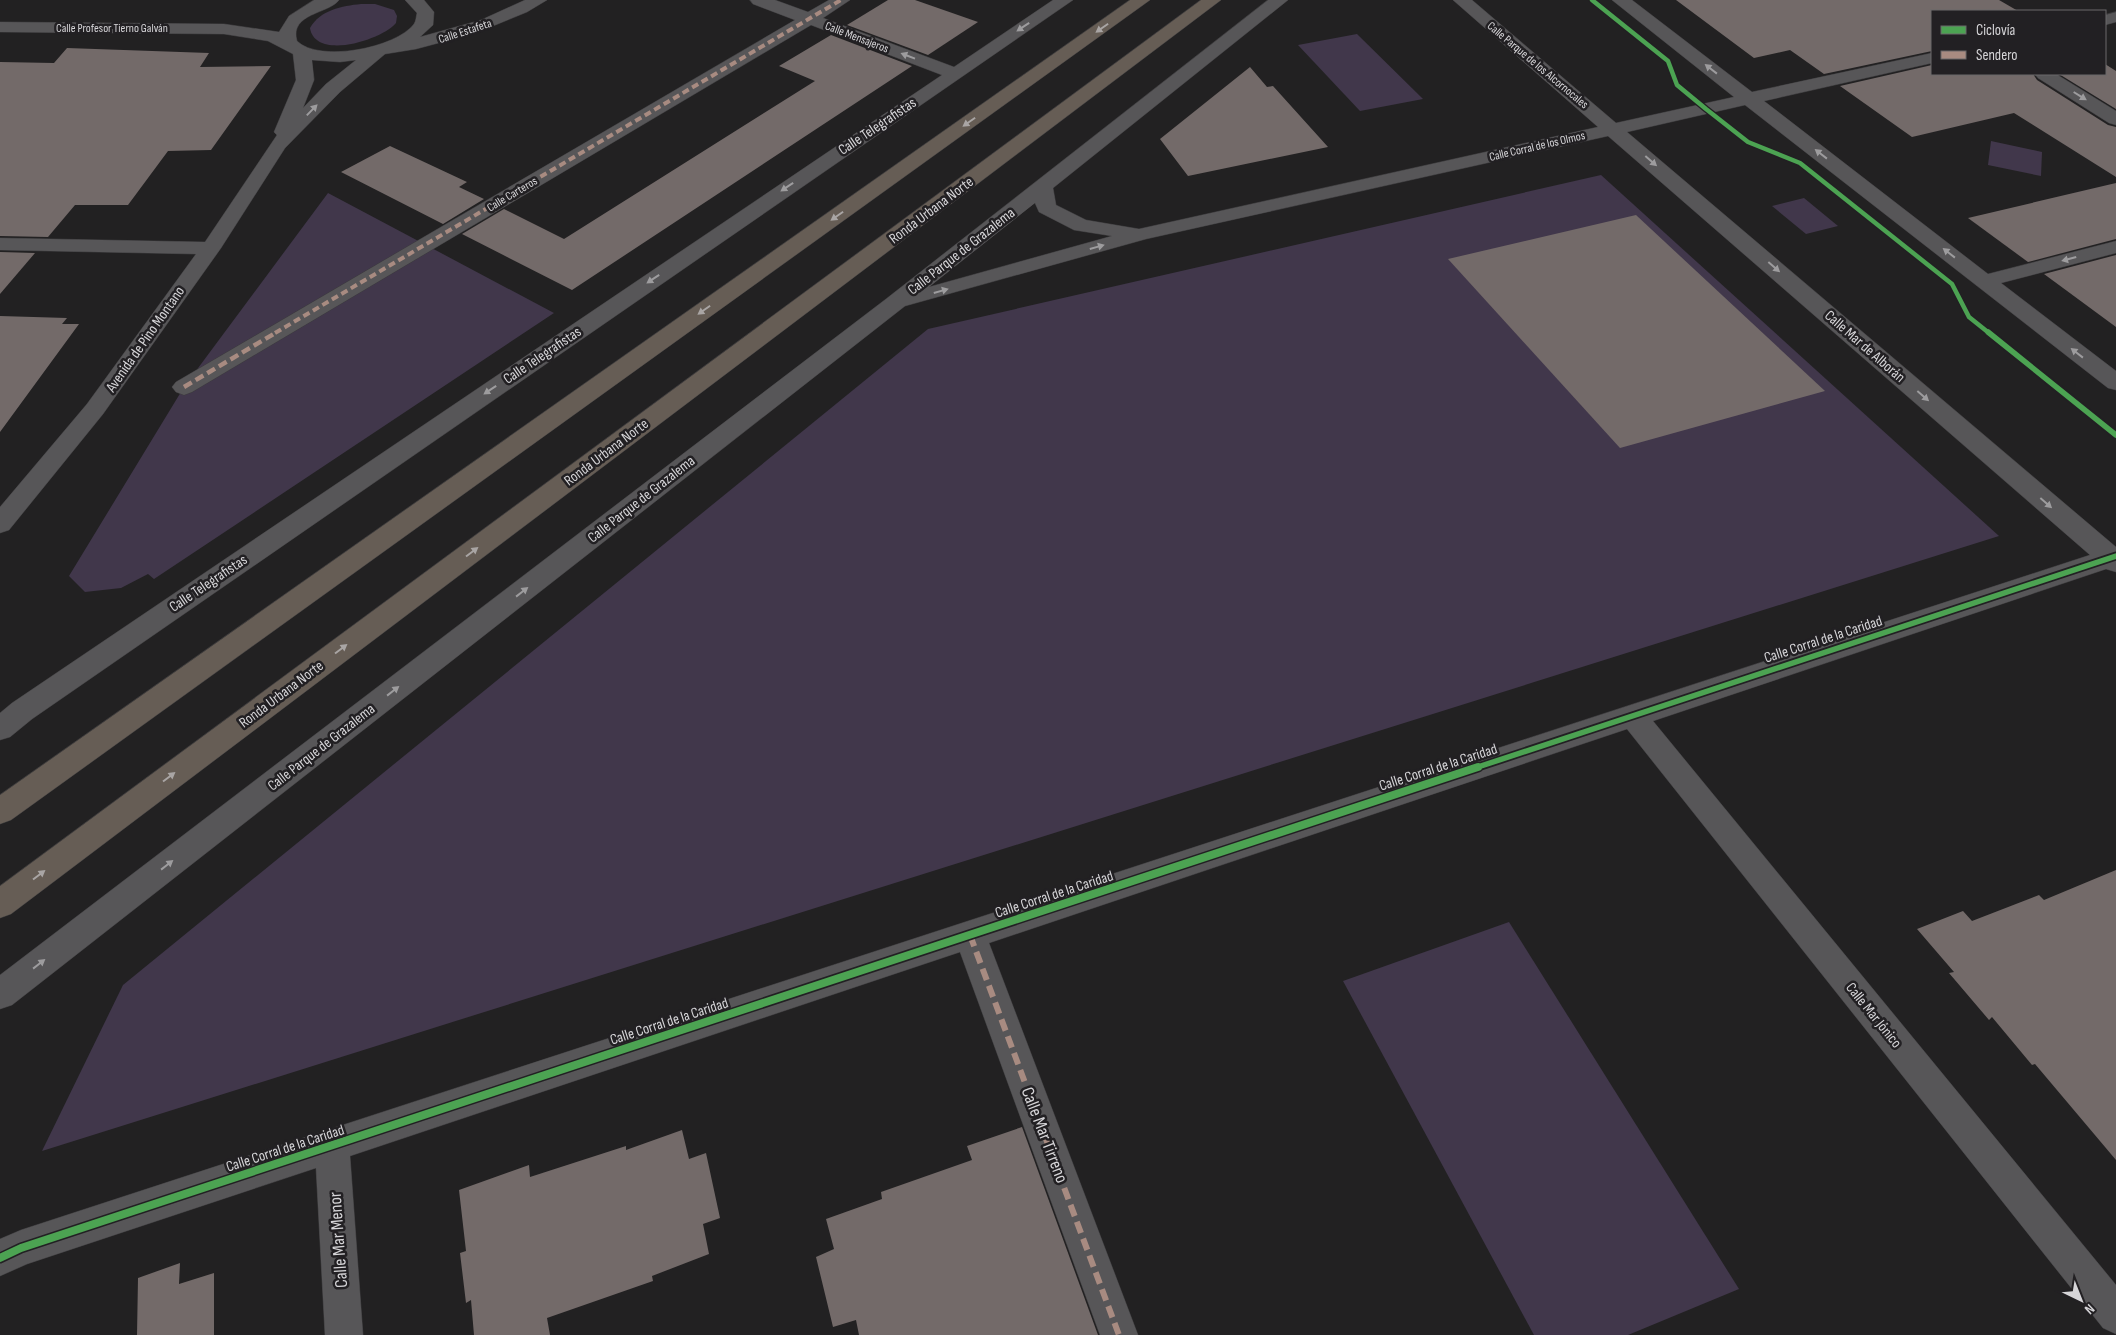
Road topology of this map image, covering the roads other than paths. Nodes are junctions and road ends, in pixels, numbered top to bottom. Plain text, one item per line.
1 (329, 0) edge
2 (414, 0) edge
3 (538, 0) edge
4 (759, 0) edge
5 (841, 0) edge
6 (1064, 0) edge
7 (1142, 0) edge
8 (1212, 0) edge
9 (1279, 0) edge
10 (1462, 0) edge
11 (1621, 0) edge
12 (300, 15) junction
13 (809, 19) junction
14 (0, 27) edge
15 (224, 29) junction
16 (297, 49) junction
17 (381, 51) junction
18 (1931, 58) edge
19 (954, 74) junction
20 (2046, 75) edge
21 (1750, 99) junction
22 (2116, 119) edge
23 (1614, 129) junction
24 (278, 145) junction
25 (1043, 186) junction
26 (1142, 234) junction
27 (0, 244) edge
28 (2116, 247) edge
29 (211, 248) junction
30 (1986, 281) junction
31 (894, 304) junction
32 (2116, 383) edge
33 (184, 387) dead end
34 (0, 524) edge
35 (2114, 559) edge
36 (11, 716) edge
37 (1632, 716) junction
38 (0, 729) edge
39 (0, 811) edge
40 (0, 904) edge
41 (970, 935) junction
42 (0, 994) edge
43 (332, 1146) junction
44 (7, 1250) edge
45 (2116, 1315) edge
46 (344, 1335) edge
47 (1119, 1335) edge

1 - 12 street
2 - 17 street
3 - 17 street, Calle Estafeta
4 - 13 street, Calle Mensajeros
5 - 13 street, Calle Carteros
6 -> 19 street, Calle Telegrafistas
7 -> 39 main road
40 -> 8 main road, Ronda Urbana Norte
9 - 25 street, Calle Parque de Grazalema
10 - 23 street, Calle Parque de los Alcornocales
21 -> 11 street
12 - 15 street, Calle Profesor Tierno Galván
12 - 16 street, Avenida de Pino Montano
19 -> 13 street, Calle Mensajeros
13 - 33 street, Calle Carteros
14 - 15 street, Calle Profesor Tierno Galván
15 - 16 street, Calle Profesor Tierno Galván
16 - 17 street, Calle Estafeta
16 - 24 street, Avenida de Pino Montano
24 -> 17 street, Avenida de Pino Montano
18 - 21 street, Calle Corral de los Olmos
19 -> 36 street, Calle Telegrafistas
20 -> 22 street
21 - 23 street, Calle Corral de los Olmos
30 -> 21 street
23 - 26 street, Calle Corral de los Olmos
23 -> 35 street, Calle Mar de Alborán
24 - 29 street, Avenida de Pino Montano
25 - 26 street
25 - 31 street, Calle Parque de Grazalema
31 -> 26 street, Calle Corral de los Olmos
27 - 29 street
28 -> 30 street
29 - 34 street, Avenida de Pino Montano
32 -> 30 street
42 -> 31 street, Calle Parque de Grazalema
35 - 37 street, Calle Corral de la Caridad
36 - 38 street, Calle Telegrafistas
37 - 41 street, Calle Corral de la Caridad
37 - 45 street, Calle Mar Jónico
41 - 43 street, Calle Corral de la Caridad
41 - 47 street, Calle Mar Tirreno
43 - 44 street, Calle Corral de la Caridad
43 - 46 street, Calle Mar Menor

